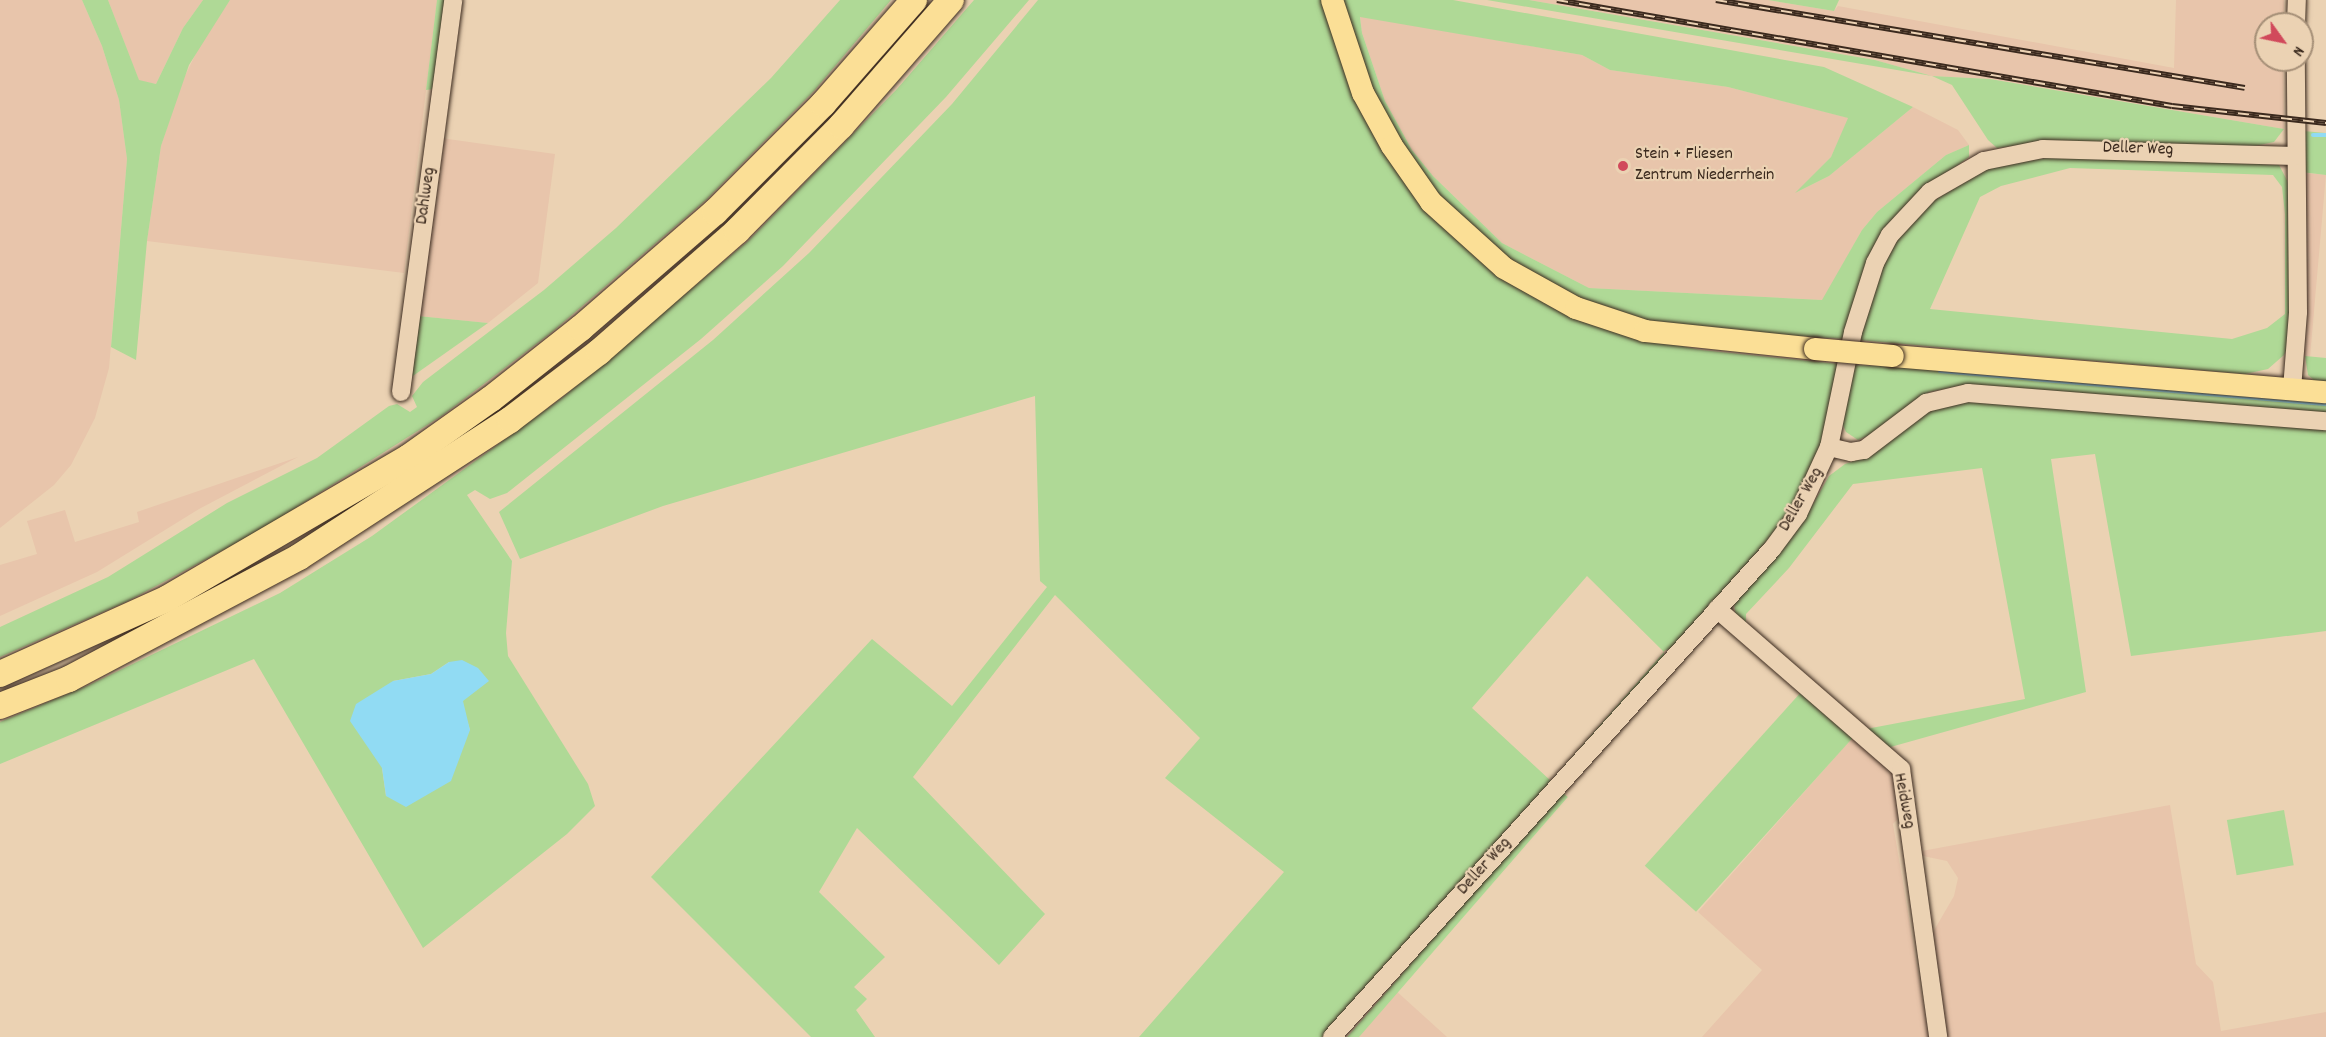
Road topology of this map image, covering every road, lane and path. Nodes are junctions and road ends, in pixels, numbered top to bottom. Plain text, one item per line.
1 (453, 0) edge
2 (914, 0) edge
3 (951, 0) edge
4 (1332, 0) edge
5 (2296, 72) edge
6 (2295, 156) junction
7 (2292, 389) junction
8 (400, 392) dead end
9 (2326, 392) edge
10 (2326, 422) edge
11 (1829, 447) junction
12 (1717, 609) junction
13 (0, 674) edge
14 (0, 706) edge
15 (1332, 1037) edge
16 (1938, 1037) edge

1 - 8 street, Dahlweg
2 - 13 highway
3 - 14 highway
4 - 7 main road, bridge
5 - 6 street
6 - 7 street
6 - 11 street, Deller Weg
7 - 9 main road
10 - 11 street
11 - 12 street, Deller Weg
12 - 15 street, Deller Weg
12 - 16 street, Heidweg

